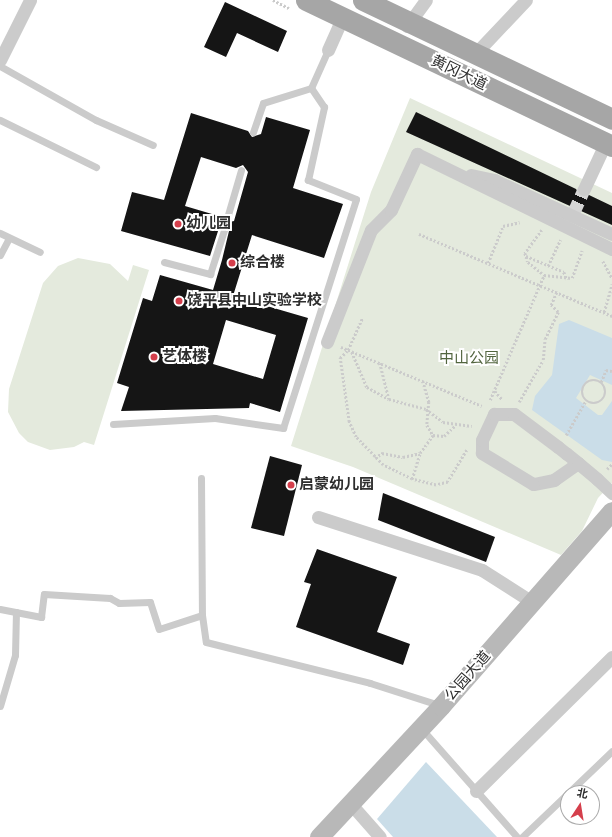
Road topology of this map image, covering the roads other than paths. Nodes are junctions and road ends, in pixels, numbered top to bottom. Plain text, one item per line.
1 (30, 0) edge
2 (306, 0) edge
3 (363, 0) edge
4 (426, 0) edge
5 (526, 0) edge
6 (344, 17) dead end
7 (407, 26) dead end
8 (328, 50) joint
9 (473, 56) dead end
10 (0, 60) edge
11 (0, 66) edge
12 (311, 88) junction
13 (612, 119) edge
14 (0, 120) edge
15 (253, 132) dead end
16 (610, 143) edge
17 (153, 145) dead end
18 (96, 167) dead end
19 (241, 170) dead end
20 (453, 172) junction
21 (584, 189) tunnel mouth
22 (227, 218) dead end
23 (224, 230) dead end
24 (0, 234) edge
25 (612, 234) edge
26 (9, 238) junction
27 (612, 249) edge
28 (40, 252) dead end
29 (0, 255) edge
30 (164, 262) dead end
31 (327, 342) dead end
32 (113, 424) dead end
33 (578, 463) junction
34 (201, 478) dead end
35 (612, 493) edge
36 (612, 511) edge
37 (318, 517) dead end
38 (532, 602) junction
39 (0, 608) edge
40 (16, 612) junction
41 (202, 615) junction
42 (612, 657) edge
43 (0, 706) edge
44 (441, 706) junction
45 (420, 727) junction
46 (612, 750) edge
47 (476, 791) junction
48 (350, 803) junction
49 (319, 837) edge
50 (380, 837) edge
51 (518, 837) edge
52 (522, 837) edge

1 - 10 street
2 - 16 main road, 黄冈大道
3 - 13 main road, 黄冈大道
4 - 7 street
5 - 9 street
6 - 8 street
8 - 12 lane
11 - 17 lane
12 - 15 lane
12 - 32 lane
14 - 18 lane
16 - 21 street
19 - 22 lane
20 - 25 street
20 - 27 street
20 - 31 street
23 - 30 lane
24 - 26 lane
26 - 28 lane
26 - 29 lane
33 - 33 street
33 - 35 street
34 - 41 lane
36 - 38 main road, 公园大道
37 - 38 street
38 - 44 main road, 公园大道
39 - 40 lane
40 - 41 lane
40 - 43 lane
41 - 44 lane
42 - 47 street
44 - 45 main road, 公园大道
45 - 47 lane
45 - 48 main road, 公园大道
46 - 52 lane
47 - 51 lane
48 - 49 main road, 公园大道
48 - 50 street

